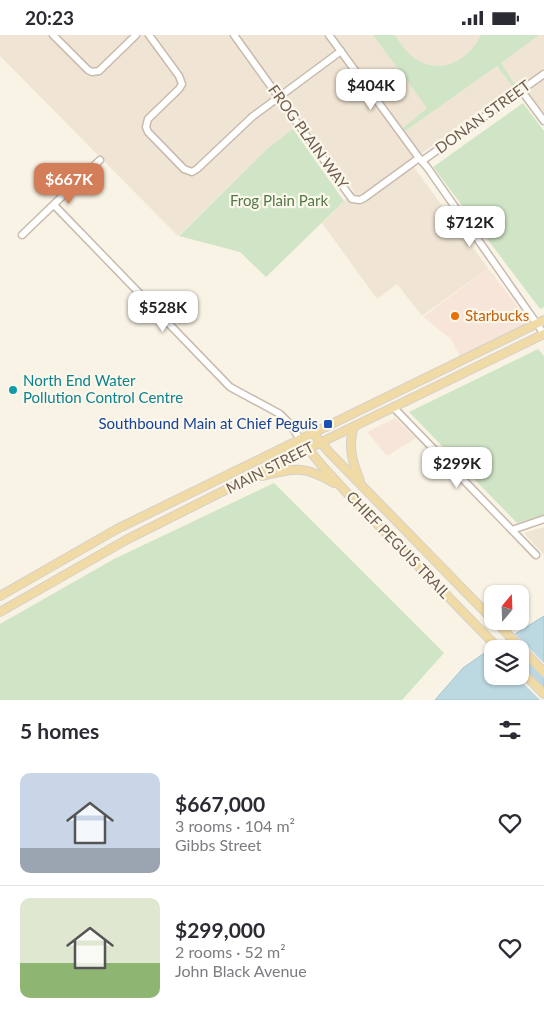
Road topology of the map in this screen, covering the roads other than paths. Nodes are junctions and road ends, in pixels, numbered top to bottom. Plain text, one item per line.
1 (53, 35) edge
2 (136, 35) edge
3 (148, 35) edge
4 (234, 35) edge
5 (329, 35) edge
6 (341, 51) junction
7 (544, 73) edge
8 (521, 90) junction
9 (278, 97) junction
10 (544, 121) edge
11 (100, 160) dead end
12 (420, 160) junction
13 (54, 205) junction
14 (22, 235) dead end
15 (540, 322) edge
16 (544, 334) edge
17 (394, 408) junction
18 (354, 427) junction
19 (312, 433) junction
20 (300, 439) junction
21 (321, 443) junction
22 (308, 449) junction
23 (250, 479) junction
24 (362, 486) junction
25 (346, 492) junction
26 (544, 519) edge
27 (512, 530) junction
28 (536, 555) dead end
29 (0, 596) edge
30 (484, 610) edge
31 (0, 612) edge
32 (504, 630) edge
33 (490, 640) edge
34 (544, 672) edge
35 (529, 679) edge
36 (544, 694) edge

1 - 2 street
3 - 9 street
4 - 9 street, FROG PLAIN WAY
5 - 6 street
6 - 9 street
6 - 12 street
7 - 8 street, DONAN STREET
8 - 10 street
8 - 12 street, DONAN STREET
9 - 12 street, FROG PLAIN WAY
11 - 13 street
12 - 15 street
13 - 14 street
13 - 20 street
15 - 16 street
15 - 19 main road, MAIN STREET
16 - 17 main road, MAIN STREET
17 - 18 main road, MAIN STREET
17 - 27 street
18 - 21 main road, MAIN STREET
18 - 24 main road
19 - 20 main road, MAIN STREET
19 - 21 main road, CHIEF PEGUIS TRAIL
20 - 22 main road, CHIEF PEGUIS TRAIL
20 - 29 main road, MAIN STREET
21 - 22 main road, MAIN STREET
21 - 24 main road, CHIEF PEGUIS TRAIL
22 - 23 main road, MAIN STREET
22 - 25 main road, CHIEF PEGUIS TRAIL
23 - 25 main road
23 - 31 main road, MAIN STREET
24 - 30 main road, CHIEF PEGUIS TRAIL
25 - 33 main road, CHIEF PEGUIS TRAIL
26 - 27 street
27 - 28 street
32 - 34 main road, CHIEF PEGUIS TRAIL
35 - 36 main road

